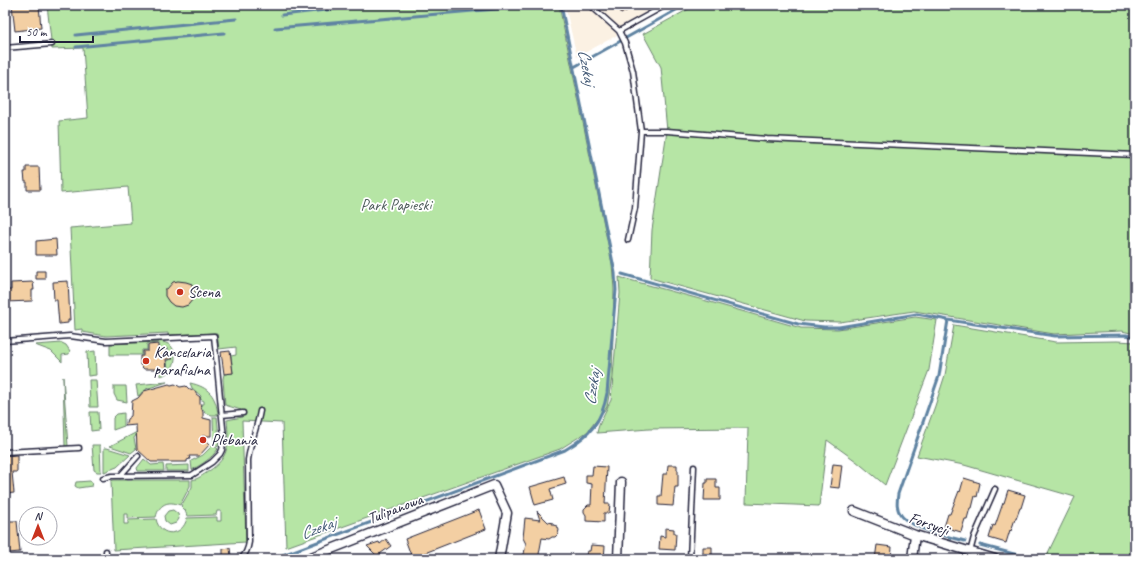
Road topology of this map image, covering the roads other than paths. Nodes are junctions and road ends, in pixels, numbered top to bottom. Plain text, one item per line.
1 (590, 5) edge
2 (666, 5) edge
3 (620, 33) junction
4 (52, 44) dead end
5 (5, 48) edge
6 (642, 131) junction
7 (1135, 155) edge
8 (628, 240) dead end
9 (5, 341) edge
10 (260, 411) dead end
11 (244, 413) dead end
12 (222, 415) junction
13 (79, 448) dead end
14 (5, 452) edge
15 (138, 456) dead end
16 (694, 467) dead end
17 (120, 476) junction
18 (103, 478) dead end
19 (621, 482) dead end
20 (995, 489) dead end
21 (854, 511) dead end
22 (915, 535) junction
23 (106, 551) dead end
24 (970, 552) junction
25 (106, 559) edge
26 (241, 559) edge
27 (306, 559) edge
28 (499, 559) edge
29 (618, 559) edge
30 (690, 559) edge
31 (912, 559) edge
32 (995, 559) edge

1 - 3 lane
2 - 3 lane
3 - 6 lane
4 - 5 lane
6 - 7 lane
6 - 8 lane
9 - 12 lane
10 - 26 lane
11 - 12 lane
12 - 17 lane
13 - 14 lane
15 - 17 lane
16 - 30 lane
17 - 18 lane
19 - 29 street
20 - 24 lane
21 - 22 street, Forsycji
22 - 24 street, Forsycji
22 - 31 street
23 - 25 lane
24 - 32 street, Forsycji
27 - 28 street, Tulipanowa

